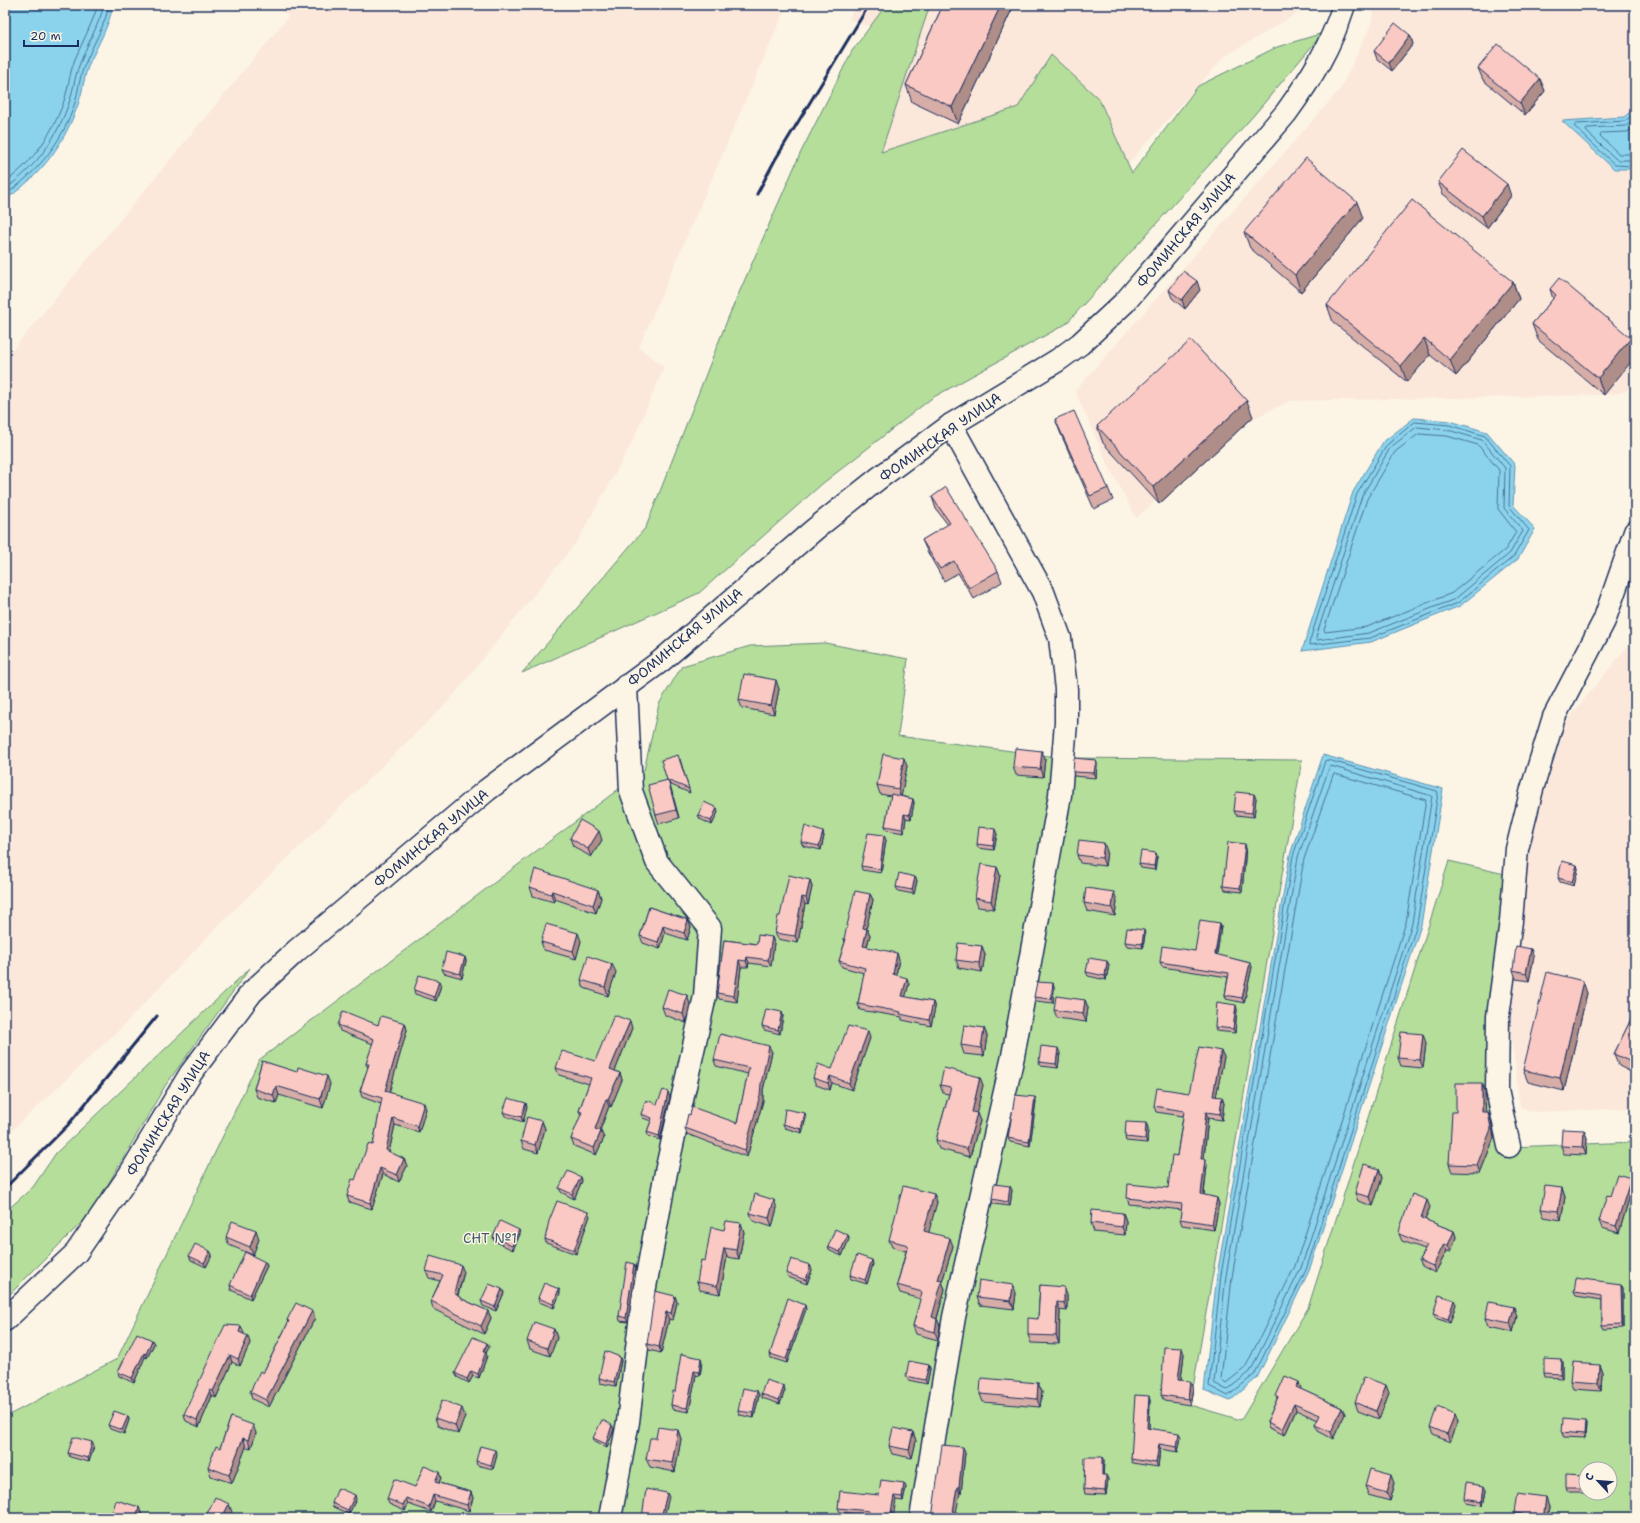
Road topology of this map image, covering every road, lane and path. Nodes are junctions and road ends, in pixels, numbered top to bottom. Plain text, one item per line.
1 (1344, 5) edge
2 (951, 426) junction
3 (1635, 532) edge
4 (626, 686) junction
5 (1509, 1146) dead end
6 (5, 1320) edge
7 (610, 1518) edge
8 (921, 1518) edge

1 - 2 street, ФОМИНСКАЯ УЛИЦА
2 - 4 street, ФОМИНСКАЯ УЛИЦА
2 - 8 street
3 - 5 street
4 - 6 street, ФОМИНСКАЯ УЛИЦА
4 - 7 street

